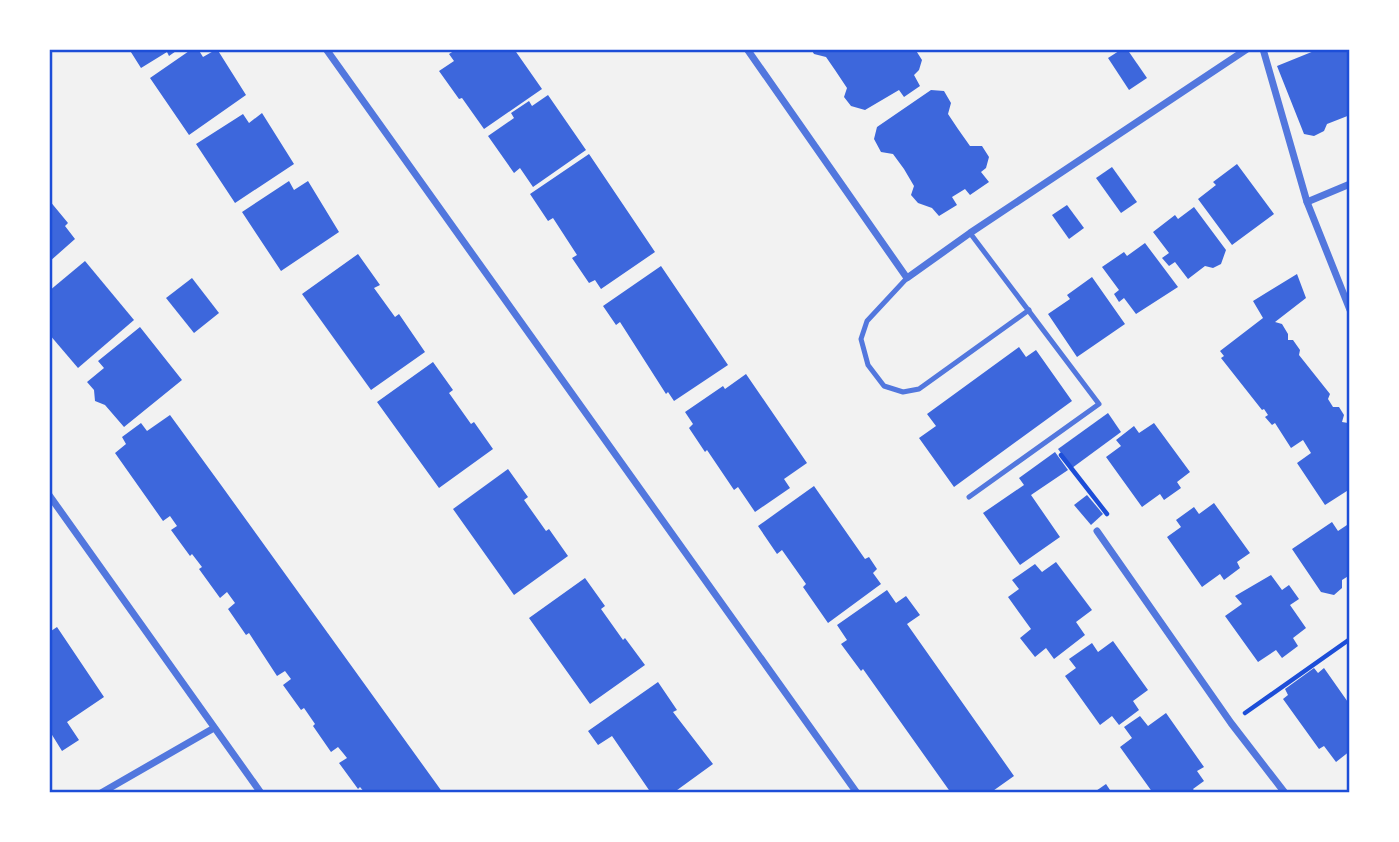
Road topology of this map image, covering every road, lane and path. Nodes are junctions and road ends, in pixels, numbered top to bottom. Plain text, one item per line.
1 (326, 49) edge
2 (747, 49) edge
3 (1247, 49) edge
4 (1263, 49) edge
5 (1350, 184) edge
6 (1307, 202) junction
7 (970, 233) junction
8 (907, 278) junction
9 (1029, 310) junction
10 (1350, 310) edge
11 (1050, 440) junction
12 (49, 495) edge
13 (970, 497) dead end
14 (1097, 531) joint
15 (1350, 639) edge
16 (1231, 723) junction
17 (214, 728) junction
18 (101, 793) edge
19 (261, 793) edge
20 (856, 793) edge
21 (1284, 793) edge

1 - 20 street
2 - 8 street
3 - 7 street
4 - 6 street
5 - 6 street
6 - 10 street
7 - 8 street
7 - 9 lane
8 - 9 lane
9 - 11 lane
11 - 13 lane
11 - 14 path
12 - 17 street
14 - 16 street
15 - 16 path
16 - 21 street
17 - 18 street
17 - 19 street

